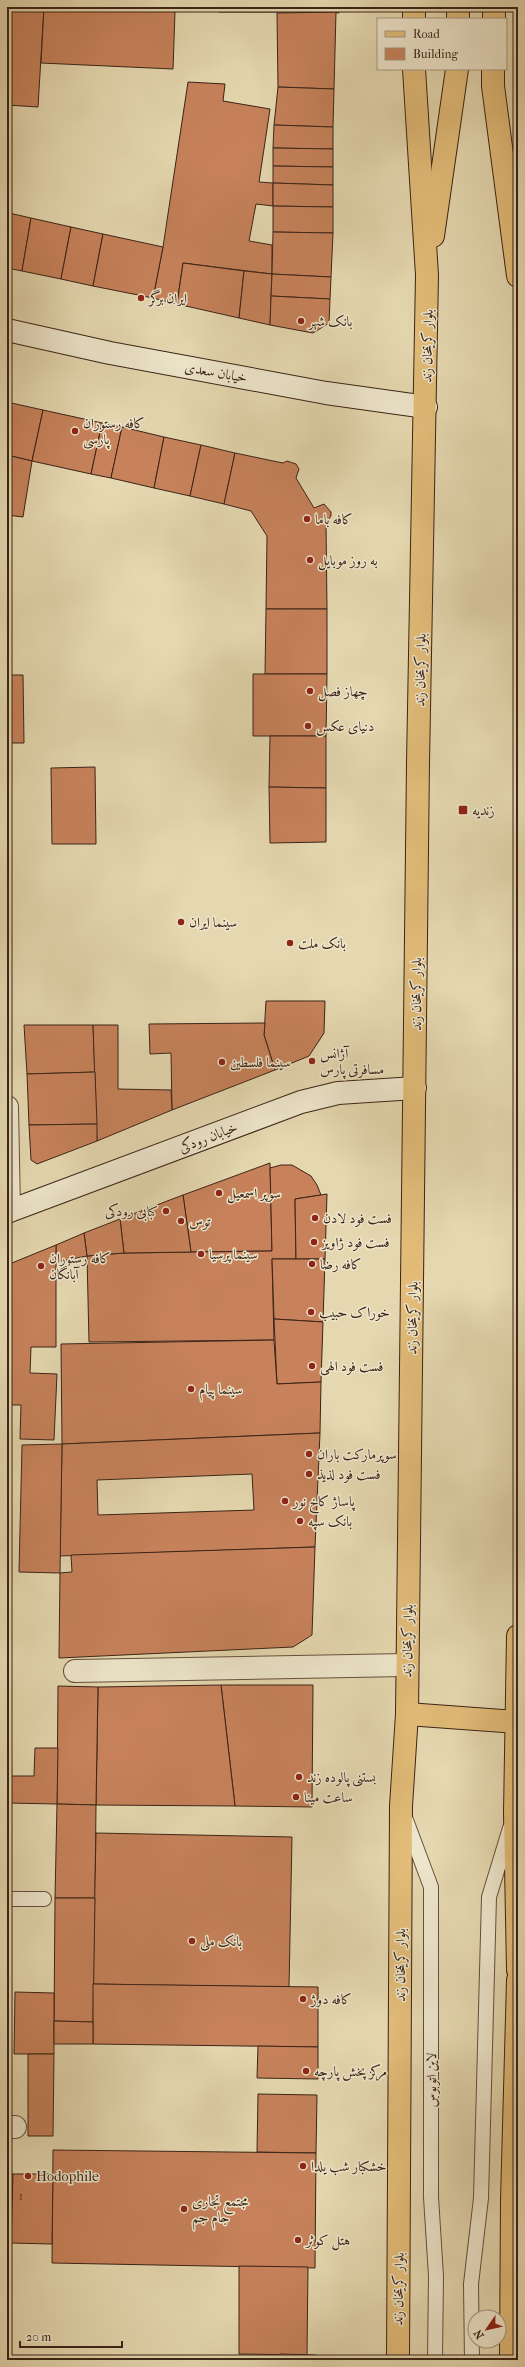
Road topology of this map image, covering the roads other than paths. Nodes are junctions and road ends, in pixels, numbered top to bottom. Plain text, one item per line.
1 (414, 7) edge
2 (458, 7) edge
3 (494, 7) edge
4 (414, 18) edge
5 (458, 18) edge
6 (494, 18) edge
7 (414, 70) edge
8 (458, 70) edge
9 (493, 70) edge
10 (427, 275) junction
11 (518, 276) edge
12 (7, 330) edge
13 (426, 407) junction
14 (415, 1088) junction
15 (7, 1107) edge
16 (8, 1212) edge
17 (518, 1636) edge
18 (406, 1665) junction
19 (75, 1671) dead end
20 (407, 1714) junction
21 (517, 1722) edge
22 (400, 1806) junction
23 (515, 1814) junction
24 (7, 1899) edge
25 (44, 1899) dead end
26 (518, 1970) edge
27 (518, 1980) edge
28 (515, 2327) edge
29 (398, 2360) edge
30 (435, 2360) edge
31 (472, 2360) edge
32 (512, 2360) edge

1 - 4 main road
2 - 5 main road
3 - 6 main road
7 - 10 main road, بلوار کریمخان زند
8 - 10 main road, بلوار کریمخان زند
9 - 11 main road
10 - 13 main road, بلوار کریمخان زند
12 - 13 street, خیابان سعدی
13 - 14 main road, بلوار کریمخان زند
14 - 16 street, خیابان رودکی
14 - 18 main road, بلوار کریمخان زند
15 - 16 street
17 - 21 main road
18 - 19 street
18 - 20 main road, بلوار کریمخان زند
20 - 21 main road
20 - 22 main road, بلوار کریمخان زند
21 - 23 main road
22 - 29 main road, بلوار کریمخان زند
22 - 30 lane, لاین اتوبوس
23 - 26 main road
23 - 31 lane
24 - 25 lane
27 - 28 main road
28 - 32 main road

